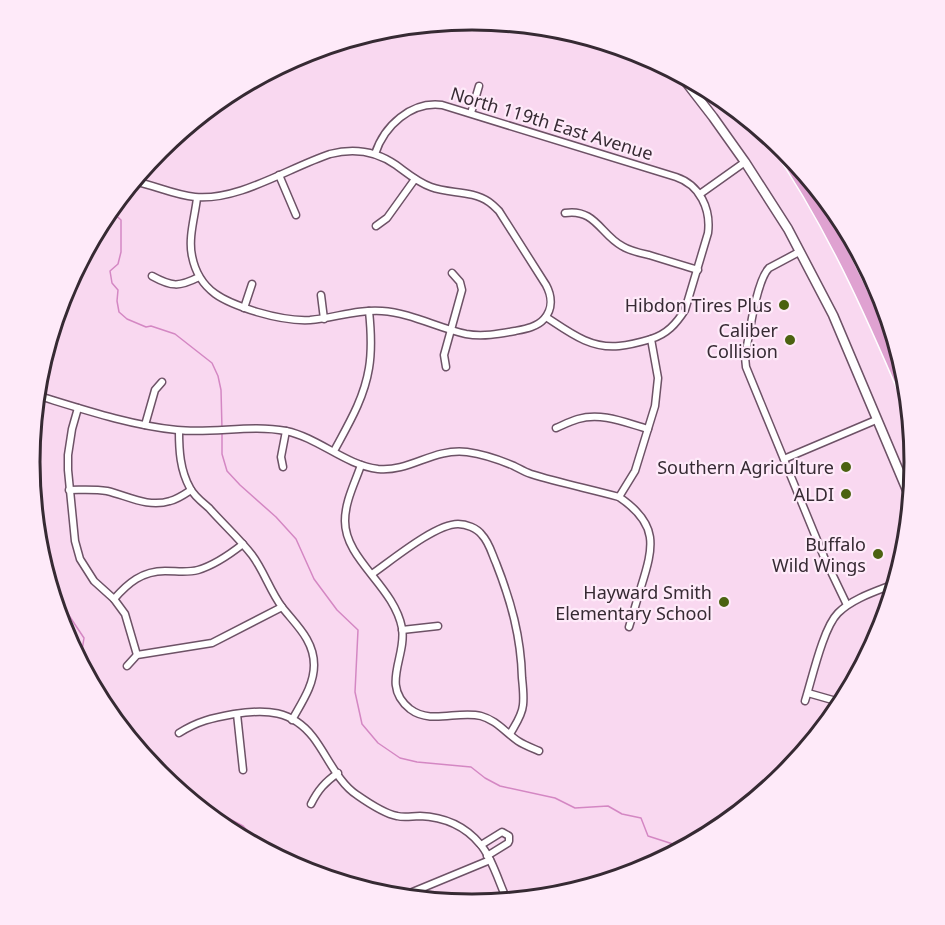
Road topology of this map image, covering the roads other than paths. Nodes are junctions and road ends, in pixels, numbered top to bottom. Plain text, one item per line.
1 (479, 86) dead end
2 (692, 90) edge
3 (471, 113) junction
4 (375, 154) junction
5 (745, 162) junction
6 (279, 175) junction
7 (414, 179) junction
8 (802, 181) edge
9 (142, 183) edge
10 (700, 194) junction
11 (197, 198) junction
12 (565, 213) dead end
13 (296, 215) dead end
14 (376, 226) dead end
15 (799, 252) junction
16 (698, 270) junction
17 (452, 273) dead end
18 (152, 276) dead end
19 (199, 276) junction
20 (252, 284) dead end
21 (321, 295) dead end
22 (244, 308) junction
23 (369, 311) junction
24 (546, 317) junction
25 (324, 319) junction
26 (451, 330) junction
27 (651, 339) junction
28 (893, 363) edge
29 (446, 367) dead end
30 (162, 382) dead end
31 (45, 398) edge
32 (78, 408) junction
33 (876, 420) junction
34 (145, 425) junction
35 (556, 428) dead end
36 (648, 429) junction
37 (179, 431) junction
38 (286, 431) junction
39 (334, 452) junction
40 (784, 459) junction
41 (361, 465) junction
42 (283, 467) dead end
43 (904, 484) edge
44 (69, 490) junction
45 (191, 490) junction
46 (619, 497) junction
47 (243, 544) junction
48 (372, 574) junction
49 (886, 588) edge
50 (114, 599) junction
51 (847, 605) junction
52 (282, 607) junction
53 (438, 626) dead end
54 (629, 627) dead end
55 (402, 630) junction
56 (138, 655) junction
57 (127, 666) dead end
58 (808, 693) junction
59 (834, 700) edge
60 (806, 701) dead end
61 (237, 714) junction
62 (292, 720) junction
63 (179, 733) dead end
64 (510, 734) junction
65 (538, 751) dead end
66 (243, 770) dead end
67 (338, 773) junction
68 (311, 804) dead end
69 (481, 845) junction
70 (488, 858) junction
71 (414, 891) edge
72 (504, 894) edge

1 - 3 street
2 - 5 street
3 - 4 street, North 119th East Avenue
3 - 10 street, North 119th East Avenue
4 - 6 street
4 - 7 street
5 - 10 street
5 - 15 street
6 - 11 street
6 - 13 street
7 - 14 street
7 - 24 street
8 - 28 highway
9 - 11 street
10 - 16 street
11 - 19 street
12 - 16 street
15 - 33 street
15 - 40 street
16 - 27 street
17 - 26 street
18 - 19 street
19 - 22 street
20 - 22 street
21 - 25 street
22 - 25 street
23 - 25 street
23 - 26 street
23 - 39 street
24 - 26 street
24 - 27 street
26 - 29 street
27 - 36 street
30 - 34 street
31 - 32 street
32 - 34 street
32 - 44 street
33 - 40 street
33 - 43 street
34 - 37 street
35 - 36 street
36 - 46 street
37 - 38 street
37 - 45 street
38 - 39 street
38 - 42 street
39 - 41 street
40 - 51 street
41 - 46 street
41 - 48 street
44 - 45 street
44 - 50 street
45 - 47 street
46 - 54 street
47 - 50 street
47 - 52 street
48 - 55 street
48 - 64 street
49 - 51 street
50 - 56 street
51 - 58 street
52 - 56 street
52 - 62 street
53 - 55 street
55 - 64 street
56 - 57 street
58 - 59 street
58 - 60 street
61 - 62 street
61 - 63 street
61 - 66 street
62 - 67 street
64 - 65 street
67 - 68 street
67 - 69 street
69 - 70 street
69 - 70 street
70 - 71 street
70 - 72 street

